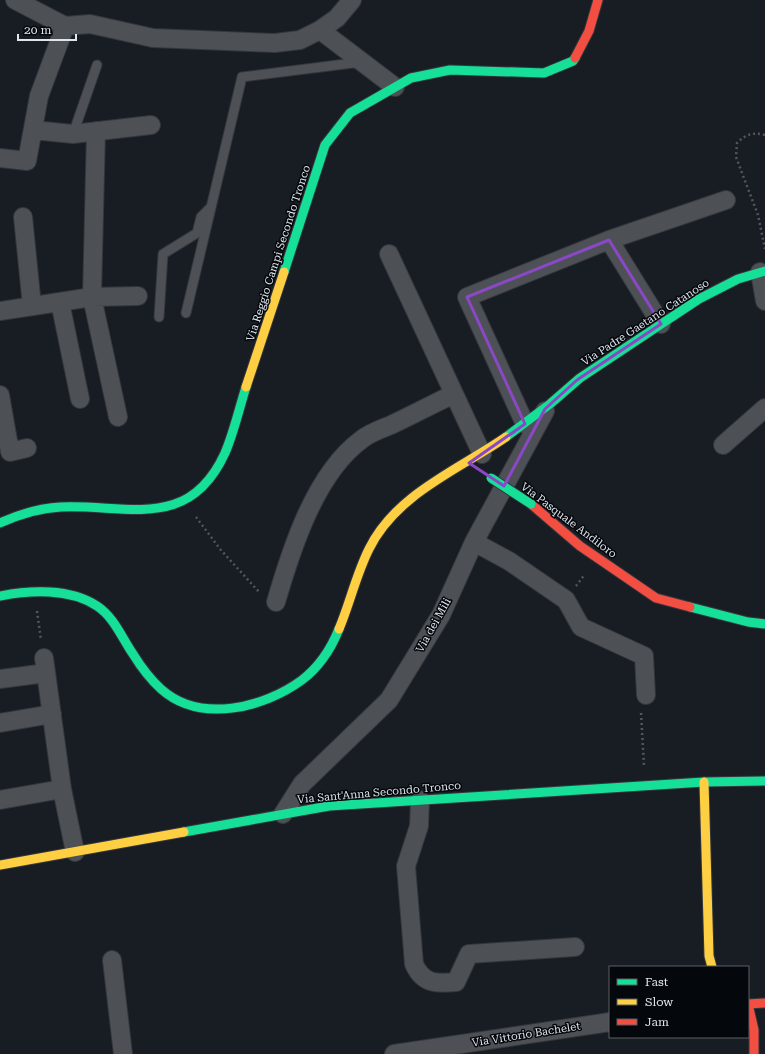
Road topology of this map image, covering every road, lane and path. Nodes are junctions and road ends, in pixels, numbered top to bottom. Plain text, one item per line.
1 (15, 0) edge
2 (352, 0) edge
3 (598, 0) edge
4 (65, 26) junction
5 (320, 30) junction
6 (362, 62) junction
7 (97, 65) dead end
8 (395, 87) junction
9 (151, 125) dead end
10 (33, 130) junction
11 (96, 131) junction
12 (73, 134) junction
13 (765, 134) edge
14 (0, 158) edge
15 (726, 200) dead end
16 (211, 207) junction
17 (23, 217) dead end
18 (609, 240) junction
19 (765, 249) edge
20 (389, 254) dead end
21 (762, 272) edge
22 (138, 296) dead end
23 (92, 297) junction
24 (765, 301) edge
25 (60, 302) junction
26 (32, 306) junction
27 (0, 311) edge
28 (186, 312) dead end
29 (159, 317) dead end
30 (661, 324) junction
31 (454, 394) junction
32 (0, 395) edge
33 (80, 399) dead end
34 (765, 408) edge
35 (545, 409) junction
36 (118, 417) dead end
37 (525, 424) junction
38 (723, 445) dead end
39 (27, 448) dead end
40 (482, 467) junction
41 (197, 518) dead end
42 (0, 523) edge
43 (474, 542) junction
44 (596, 557) junction
45 (50, 593) junction
46 (0, 596) edge
47 (566, 600) junction
48 (276, 602) joint
49 (765, 624) edge
50 (45, 666) junction
51 (0, 679) edge
52 (646, 695) joint
53 (52, 714) junction
54 (0, 723) edge
55 (765, 781) edge
56 (704, 782) junction
57 (644, 786) junction
58 (62, 789) junction
59 (0, 800) edge
60 (420, 800) junction
61 (283, 814) junction
62 (75, 852) junction
63 (0, 865) edge
64 (575, 947) dead end
65 (112, 960) dead end
66 (712, 966) edge
67 (765, 1003) edge
68 (749, 1004) edge
69 (749, 1008) edge
70 (609, 1022) edge
71 (123, 1054) edge
72 (394, 1054) edge
73 (754, 1054) edge

1 - 4 street
2 - 5 street
3 - 8 street, Via Reggio Campi Secondo Tronco
4 - 5 street
4 - 10 street
5 - 6 street
6 - 8 street
6 - 16 lane
7 - 12 lane
8 - 42 street, Via Reggio Campi Secondo Tronco
9 - 11 street
10 - 12 street
10 - 14 street
11 - 12 street
11 - 23 street
13 - 19 path
15 - 18 street
16 - 28 lane
16 - 29 lane
17 - 26 street
18 - 30 street
18 - 37 street
20 - 31 street
21 - 24 street
21 - 30 street, Via Padre Gaetano Catanoso
22 - 23 street
23 - 25 street
23 - 36 street
25 - 26 street
25 - 33 street
26 - 27 street
30 - 35 street, Via Padre Gaetano Catanoso
31 - 40 street
31 - 48 street
32 - 39 street
34 - 38 street
35 - 37 street, Via Padre Gaetano Catanoso
35 - 43 street, Via dei Mili
37 - 40 street, Via Padre Gaetano Catanoso
40 - 44 street, Via Pasquale Andiloro, bridge
40 - 45 street
41 - 48 path
43 - 47 street
43 - 61 street, Via dei Mili
44 - 47 path
44 - 49 street, Via Pasquale Andiloro
45 - 46 street
45 - 50 path
47 - 52 street
50 - 51 street
50 - 53 street
52 - 57 path
53 - 54 street
53 - 58 street
55 - 56 street, Via Sant'Anna Secondo Tronco
56 - 57 street, Via Sant'Anna Secondo Tronco
56 - 66 street
57 - 60 street, Via Sant'Anna Secondo Tronco
58 - 59 street
58 - 62 street
60 - 61 street, Via Sant'Anna Secondo Tronco
60 - 64 street
61 - 62 street, Via Sant'Anna Secondo Tronco
62 - 63 street, Via Sant'Anna Secondo Tronco
65 - 71 street
67 - 68 street
69 - 73 street
70 - 72 street, Via Vittorio Bachelet

